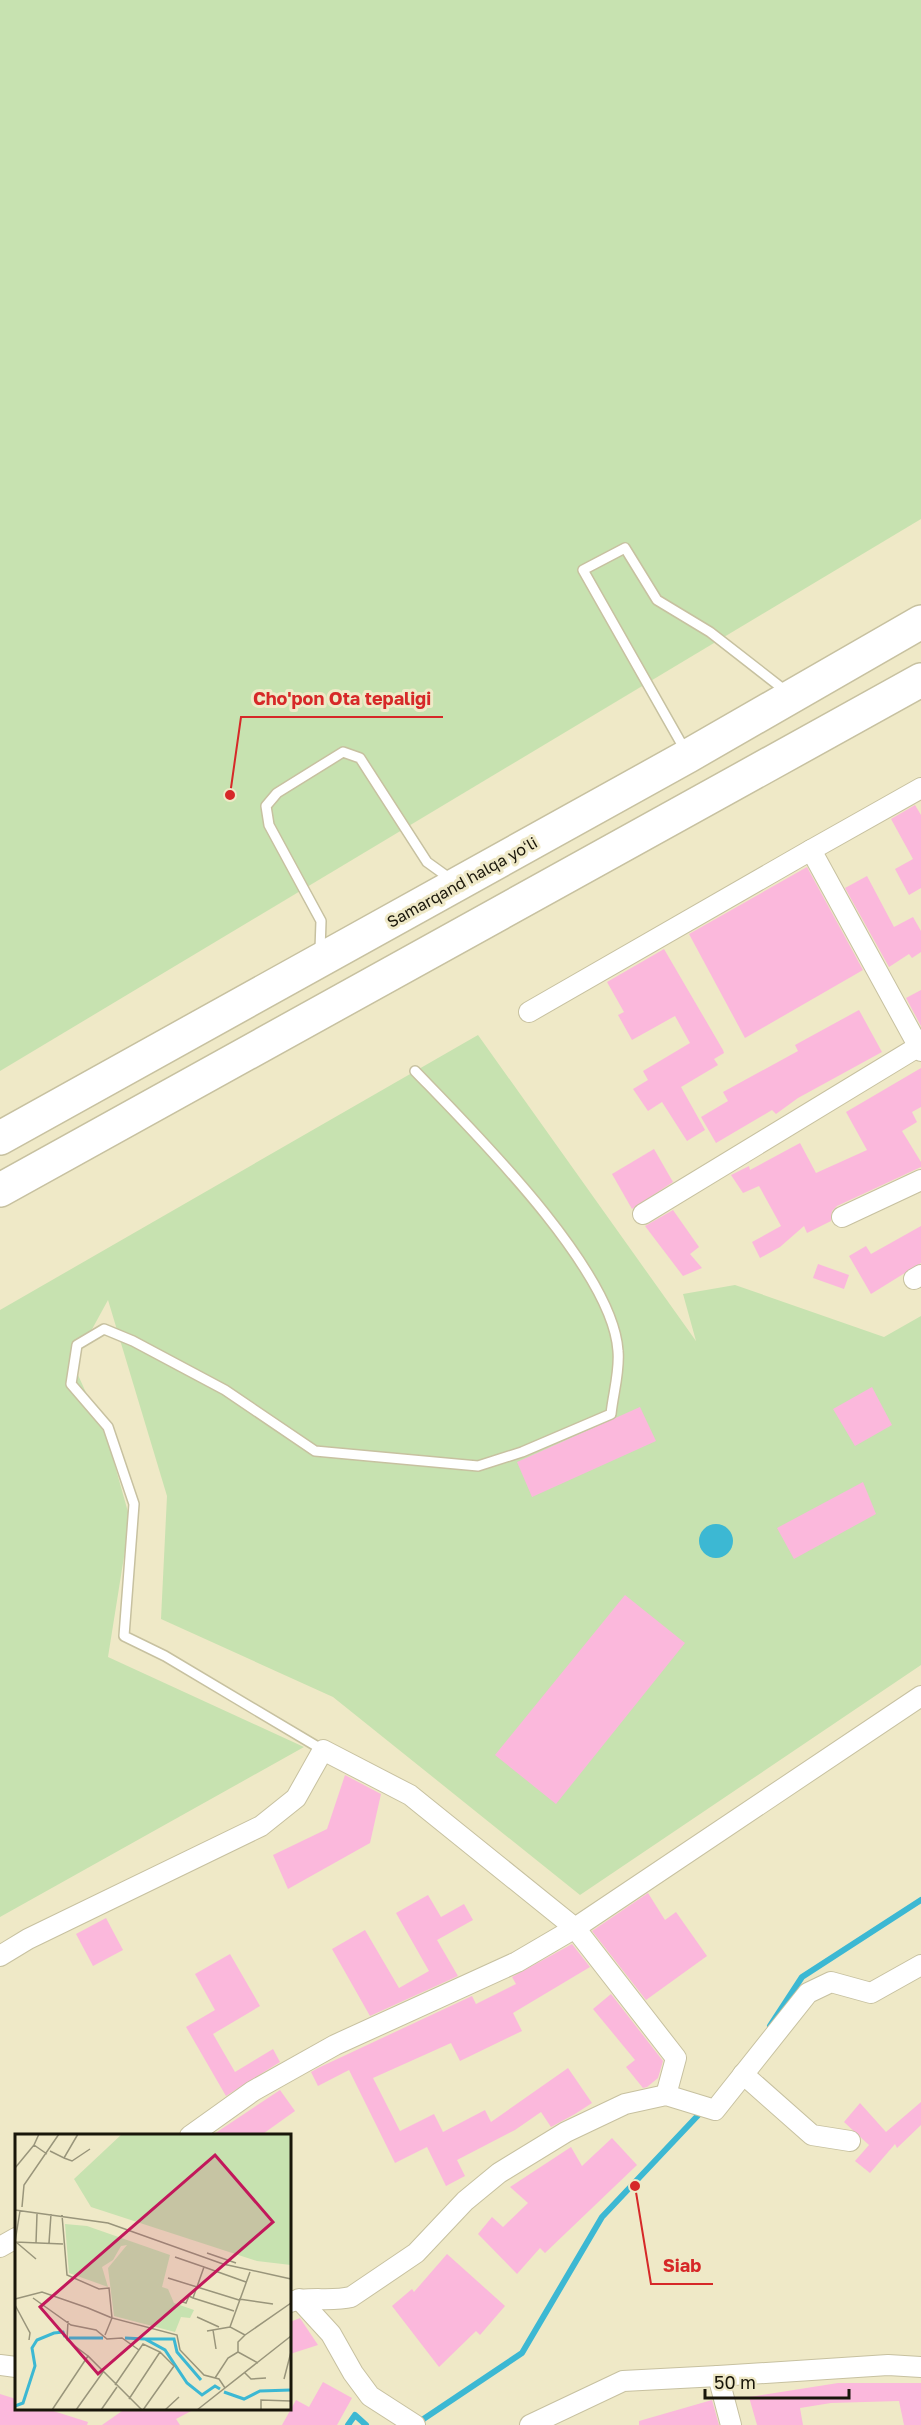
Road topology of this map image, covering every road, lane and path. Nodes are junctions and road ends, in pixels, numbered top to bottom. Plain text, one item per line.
1 (908, 629) edge
2 (920, 681) edge
3 (792, 695) junction
4 (688, 756) junction
5 (921, 788) edge
6 (812, 850) junction
7 (458, 884) junction
8 (315, 964) junction
9 (530, 1012) dead end
10 (920, 1048) edge
11 (415, 1071) dead end
12 (11, 1132) edge
13 (38, 1171) junction
14 (921, 1180) edge
15 (0, 1190) edge
16 (643, 1214) dead end
17 (842, 1217) dead end
18 (921, 1696) edge
19 (323, 1750) junction
20 (574, 1928) junction
21 (0, 1956) edge
22 (921, 1965) edge
23 (743, 2074) junction
24 (666, 2095) junction
25 (193, 2134) edge
26 (850, 2141) dead end
27 (15, 2239) edge
28 (0, 2247) edge
29 (294, 2301) edge
30 (0, 2365) edge
31 (15, 2367) edge
32 (921, 2367) edge
33 (718, 2376) junction
34 (414, 2425) edge
35 (530, 2425) edge
36 (730, 2425) edge

1 - 2 highway
1 - 3 highway, Samarqand halqa yoʻli
2 - 13 highway
3 - 4 highway, Samarqand halqa yoʻli
3 - 4 lane
4 - 7 highway, Samarqand halqa yoʻli
5 - 6 street
6 - 9 street
6 - 10 street
7 - 8 highway, Samarqand halqa yoʻli
7 - 8 lane
8 - 12 highway, Samarqand halqa yoʻli
10 - 16 street
11 - 19 lane
12 - 13 highway
13 - 15 highway
14 - 17 street
18 - 20 street
19 - 20 street
19 - 21 street
20 - 24 street
20 - 25 street
22 - 23 street
23 - 24 street
23 - 26 street
24 - 29 street
27 - 28 street
29 - 34 street
30 - 31 street
32 - 33 street
33 - 35 street
33 - 36 street

